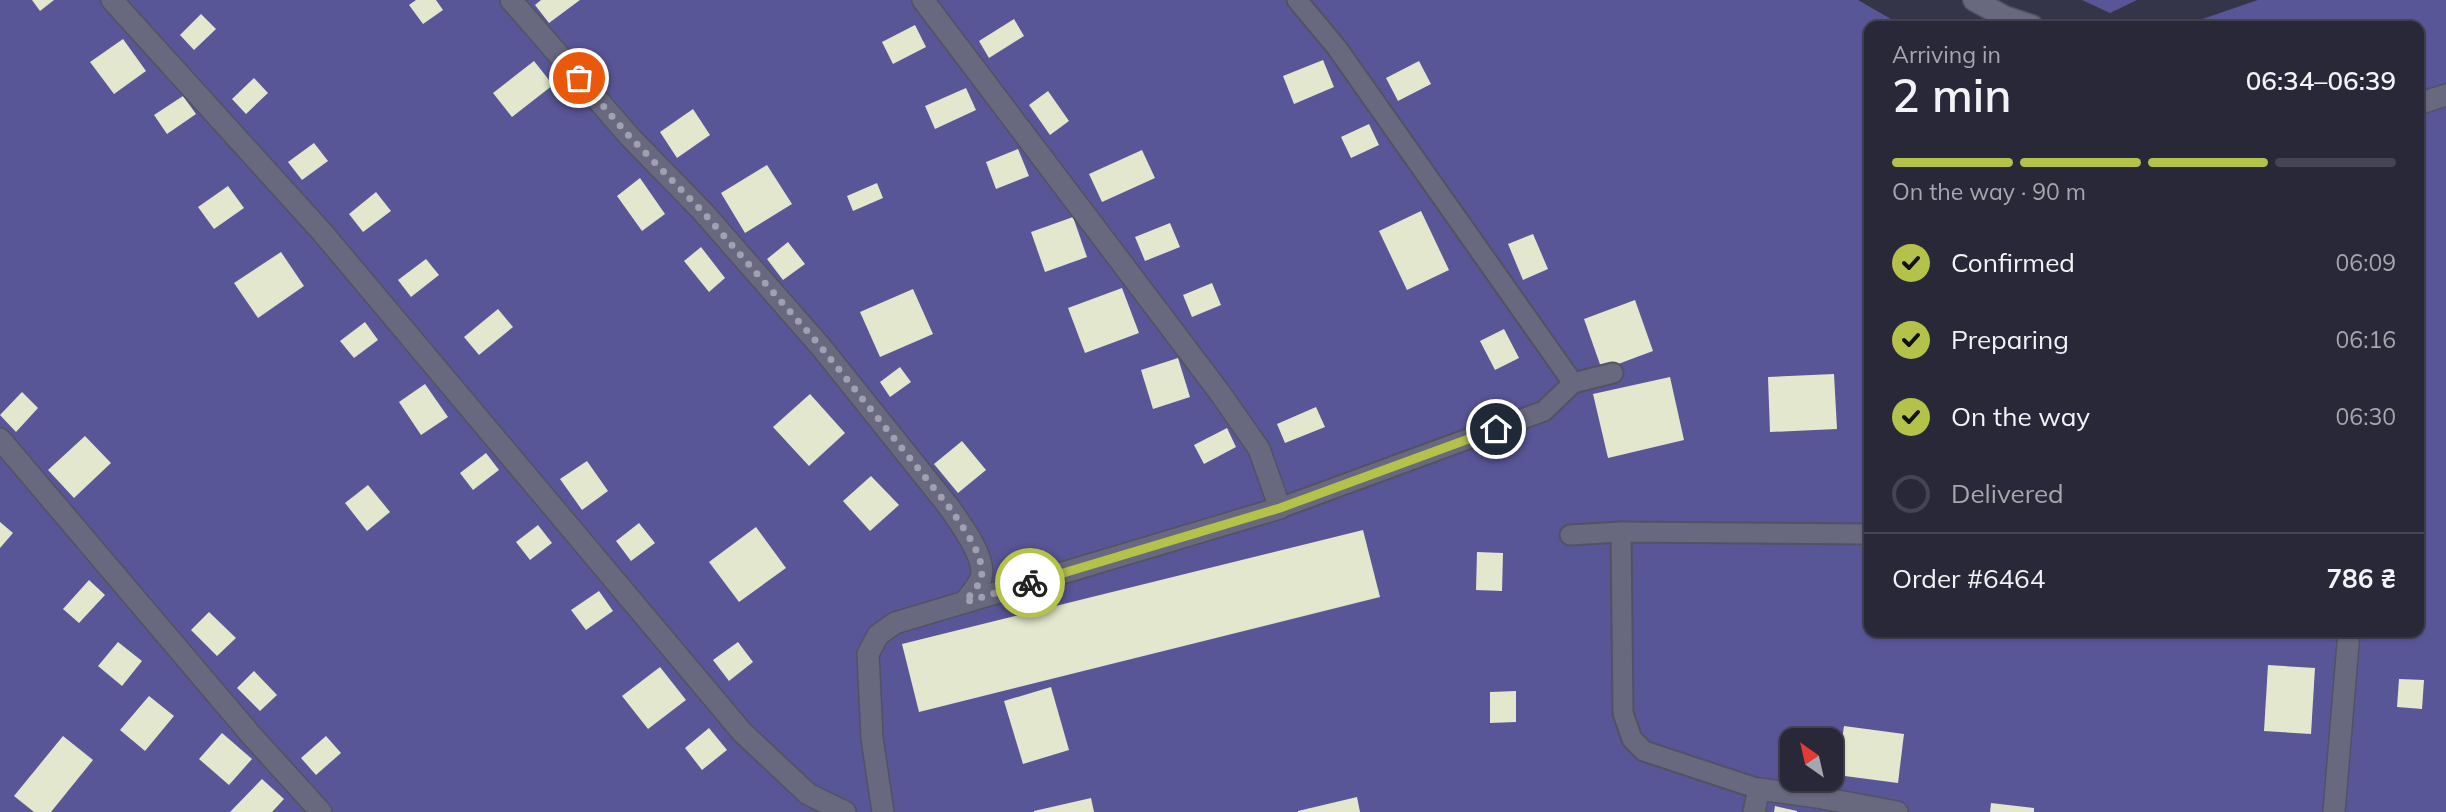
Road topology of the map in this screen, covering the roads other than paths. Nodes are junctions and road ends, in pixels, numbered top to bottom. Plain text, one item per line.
1 (112, 0) edge
2 (510, 0) edge
3 (923, 0) edge
4 (1297, 0) edge
5 (1974, 0) edge
6 (2017, 21) edge
7 (2446, 95) edge
8 (2424, 102) edge
9 (1613, 373) dead end
10 (1573, 383) junction
11 (0, 439) edge
12 (1280, 508) junction
13 (1621, 531) junction
14 (1864, 534) edge
15 (1570, 535) dead end
16 (965, 602) junction
17 (2349, 637) edge
18 (1759, 789) junction
19 (321, 812) edge
20 (845, 812) edge
21 (883, 812) edge
22 (1754, 812) edge
23 (1897, 812) edge
24 (2334, 812) edge

1 - 20 street
2 - 16 street
3 - 12 street
4 - 10 lane
5 - 6 street
7 - 8 street
9 - 10 lane
10 - 12 lane
11 - 19 street
12 - 16 street
13 - 14 lane
13 - 15 lane
13 - 18 lane
16 - 21 street
17 - 24 street
18 - 22 street
18 - 23 street

